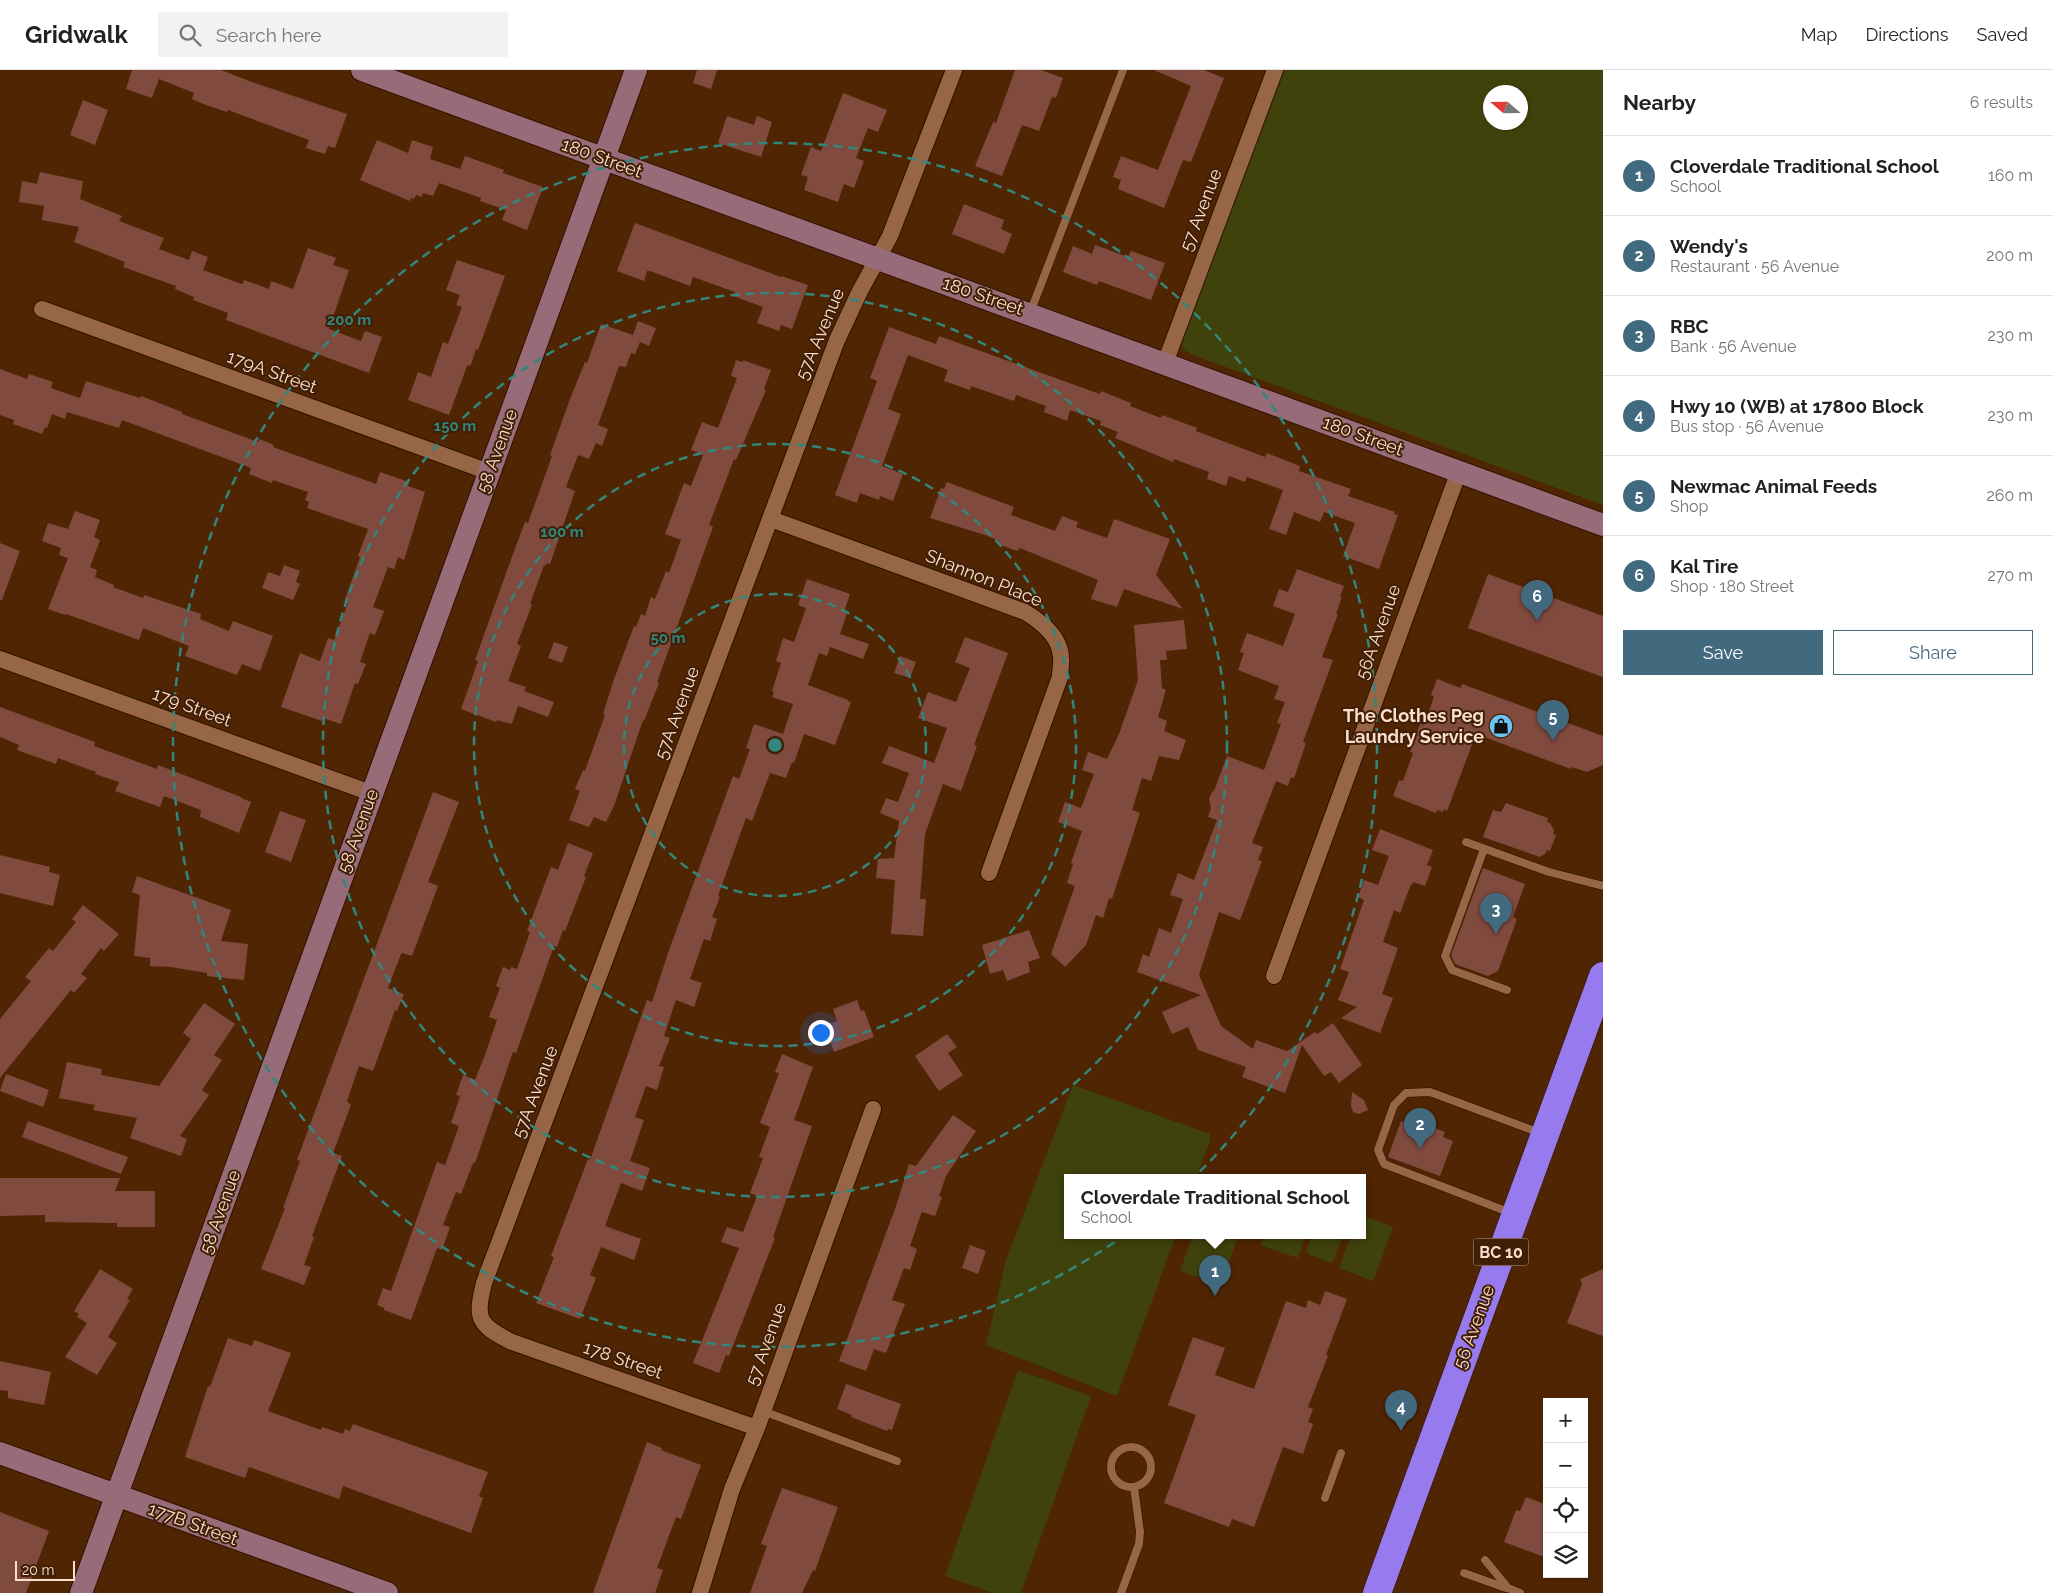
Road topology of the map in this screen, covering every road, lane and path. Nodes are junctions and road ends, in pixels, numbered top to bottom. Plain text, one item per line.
1 (362, 70) edge
2 (636, 70) edge
3 (954, 70) edge
4 (1123, 70) edge
5 (1274, 70) edge
6 (603, 158) junction
7 (878, 260) junction
8 (42, 310) dead end
9 (1030, 313) junction
10 (1165, 364) junction
11 (489, 472) junction
12 (1459, 472) junction
13 (771, 519) junction
14 (1603, 525) edge
15 (0, 659) edge
16 (371, 793) junction
17 (1466, 842) dead end
18 (1484, 849) junction
19 (989, 873) dead end
20 (1603, 886) edge
21 (1274, 976) dead end
22 (1603, 976) edge
23 (1507, 990) dead end
24 (873, 1109) dead end
25 (1544, 1134) junction
26 (1515, 1214) junction
27 (481, 1321) joint
28 (763, 1411) junction
29 (756, 1428) junction
30 (0, 1453) edge
31 (1342, 1453) dead end
32 (897, 1461) dead end
33 (1134, 1487) junction
34 (116, 1496) junction
35 (1325, 1498) dead end
36 (1485, 1560) dead end
37 (1464, 1572) dead end
38 (1508, 1588) junction
39 (81, 1593) edge
40 (387, 1593) edge
41 (700, 1593) edge
42 (1121, 1593) edge
43 (1377, 1593) edge
44 (1520, 1593) edge

1 - 6 street, 180 Street
2 - 6 street, 58 Avenue
3 - 7 street, 57A Avenue
4 - 9 lane
5 - 10 street, 57 Avenue
6 - 7 street, 180 Street
6 - 11 street, 58 Avenue
7 - 9 street, 180 Street
7 - 13 street, 57A Avenue
8 - 11 street, 179A Street
9 - 10 street, 180 Street
10 - 12 street, 180 Street
11 - 16 street, 58 Avenue
12 - 14 street, 180 Street
12 - 21 street, 56A Avenue
13 - 19 street, Shannon Place
13 - 27 street, 57A Avenue
15 - 16 street, 179 Street
16 - 34 street, 58 Avenue
17 - 18 lane
18 - 20 lane
18 - 23 lane
22 - 25 highway, 56 Avenue / BC 10
24 - 28 street, 57 Avenue
25 - 26 highway, 56 Avenue / BC 10
25 - 26 lane
26 - 43 highway, 56 Avenue / BC 10
27 - 29 street, 178 Street
28 - 29 street, 57 Avenue
28 - 32 lane
29 - 41 street, 57 Avenue
30 - 34 street, 177B Street
31 - 35 lane
33 - 33 lane
33 - 42 lane
34 - 39 street, 58 Avenue
34 - 40 street, 177B Street
36 - 38 lane
37 - 38 lane
38 - 44 lane

